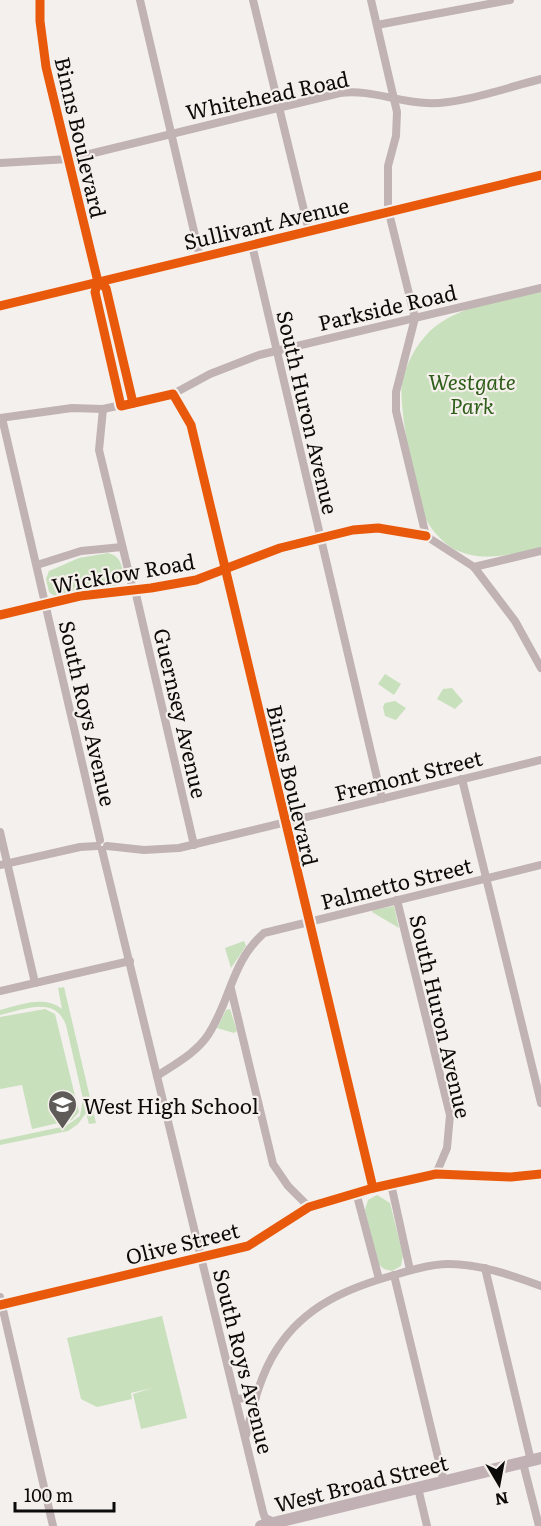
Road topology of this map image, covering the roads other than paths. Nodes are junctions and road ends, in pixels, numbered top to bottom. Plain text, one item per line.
1 (40, 0) edge
2 (140, 0) edge
3 (253, 0) edge
4 (371, 0) edge
5 (510, 0) edge
6 (378, 25) junction
7 (541, 79) edge
8 (394, 98) junction
9 (279, 108) junction
10 (171, 134) junction
11 (69, 159) junction
12 (0, 163) edge
13 (541, 175) edge
14 (388, 212) junction
15 (309, 231) junction
16 (252, 245) junction
17 (200, 257) junction
18 (98, 282) junction
19 (541, 288) edge
20 (0, 306) edge
21 (415, 318) junction
22 (276, 351) junction
23 (173, 394) junction
24 (133, 403) junction
25 (122, 406) junction
26 (103, 409) junction
27 (1, 418) edge
28 (426, 536) junction
29 (320, 537) junction
30 (122, 547) junction
31 (541, 551) edge
32 (38, 566) junction
33 (474, 567) junction
34 (225, 570) junction
35 (134, 590) junction
36 (45, 604) junction
37 (0, 615) edge
38 (541, 668) edge
39 (541, 760) edge
40 (462, 779) junction
41 (382, 799) junction
42 (285, 823) junction
43 (0, 832) edge
44 (194, 845) junction
45 (102, 846) junction
46 (4, 864) edge
47 (541, 866) edge
48 (486, 879) junction
49 (397, 900) junction
50 (308, 922) junction
51 (130, 962) junction
52 (35, 983) junction
53 (230, 988) junction
54 (0, 991) edge
55 (157, 1076) junction
56 (541, 1103) edge
57 (436, 1174) junction
58 (541, 1174) edge
59 (391, 1184) junction
60 (373, 1188) junction
61 (356, 1192) junction
62 (309, 1207) junction
63 (201, 1257) junction
64 (485, 1268) junction
65 (410, 1270) junction
66 (394, 1275) junction
67 (379, 1279) junction
68 (541, 1286) edge
69 (1, 1302) edge
70 (256, 1397) junction
71 (236, 1399) junction
72 (246, 1437) junction
73 (532, 1460) edge
74 (444, 1482) junction
75 (418, 1488) junction
76 (278, 1524) edge
77 (53, 1526) edge
78 (261, 1526) edge
79 (428, 1526) edge
80 (539, 1526) edge

1 - 11 street, Binns Boulevard
2 - 10 street
3 - 9 street
4 - 6 street
5 - 6 street
6 - 8 street
7 - 8 street, Whitehead Road
8 - 9 street, Whitehead Road
8 - 14 street
9 - 10 street, Whitehead Road
9 - 15 street
10 - 11 street, Whitehead Road
10 - 17 street
11 - 12 street, Whitehead Road
11 - 18 street, Binns Boulevard
13 - 14 main road, Sullivant Avenue
14 - 15 main road, Sullivant Avenue
14 - 21 street
15 - 16 main road, Sullivant Avenue
16 - 17 main road, Sullivant Avenue
16 - 22 street, South Huron Avenue
17 - 18 main road, Sullivant Avenue
18 - 20 main road, Sullivant Avenue
18 - 24 street, Binns Boulevard
18 - 25 street, Binns Boulevard
19 - 21 street, Parkside Road
21 - 22 street, Parkside Road
21 - 28 street
22 - 23 street, Parkside Road
22 - 29 street, South Huron Avenue
23 - 24 street, Parkside Road
23 - 34 street, Binns Boulevard
24 - 25 street, Parkside Road
25 - 26 street, Parkside Road
26 - 27 street, Parkside Road
26 - 30 street, Guernsey Avenue
27 - 32 street, South Roys Avenue
28 - 29 street, Wicklow Road
28 - 33 street
29 - 34 street, Wicklow Road
29 - 41 street, South Huron Avenue
30 - 32 street
30 - 35 street, Guernsey Avenue
31 - 33 street
32 - 36 street, South Roys Avenue
33 - 38 street
34 - 35 street, Wicklow Road
34 - 42 street, Binns Boulevard
35 - 36 street, Wicklow Road
35 - 44 street, Guernsey Avenue
36 - 37 street, Wicklow Road
36 - 45 street, South Roys Avenue
39 - 40 street, Fremont Street
40 - 41 street, Fremont Street
40 - 48 street
41 - 42 street, Fremont Street
42 - 44 street, Fremont Street
42 - 50 street, Binns Boulevard
43 - 46 street
44 - 45 street, Fremont Street
45 - 46 street, Fremont Street
45 - 51 street, South Roys Avenue
46 - 52 street
47 - 48 street, Palmetto Street
48 - 49 street, Palmetto Street
48 - 56 street
49 - 50 street, Palmetto Street
49 - 57 street, South Huron Avenue
50 - 53 street, Palmetto Street
50 - 60 street, Binns Boulevard
51 - 52 street
51 - 55 street, South Roys Avenue
52 - 54 street
53 - 55 street, Palmetto Street
53 - 62 street
55 - 63 street, South Roys Avenue
57 - 58 street, Olive Street
57 - 59 street, Olive Street
59 - 60 street, Olive Street
59 - 65 street
60 - 61 street, Olive Street
61 - 62 street, Olive Street
61 - 67 street
62 - 63 street, Olive Street
63 - 69 street, Olive Street
63 - 71 street, South Roys Avenue
64 - 65 street
64 - 68 street
64 - 73 street
65 - 66 street
66 - 67 street
66 - 74 street
67 - 70 street
69 - 77 street
70 - 71 street
70 - 72 street
71 - 72 street, South Roys Avenue
72 - 76 street, South Roys Avenue
73 - 74 main road, West Broad Street
73 - 80 street
74 - 75 main road, West Broad Street
75 - 76 main road, West Broad Street
75 - 79 street
76 - 78 main road, West Broad Street

